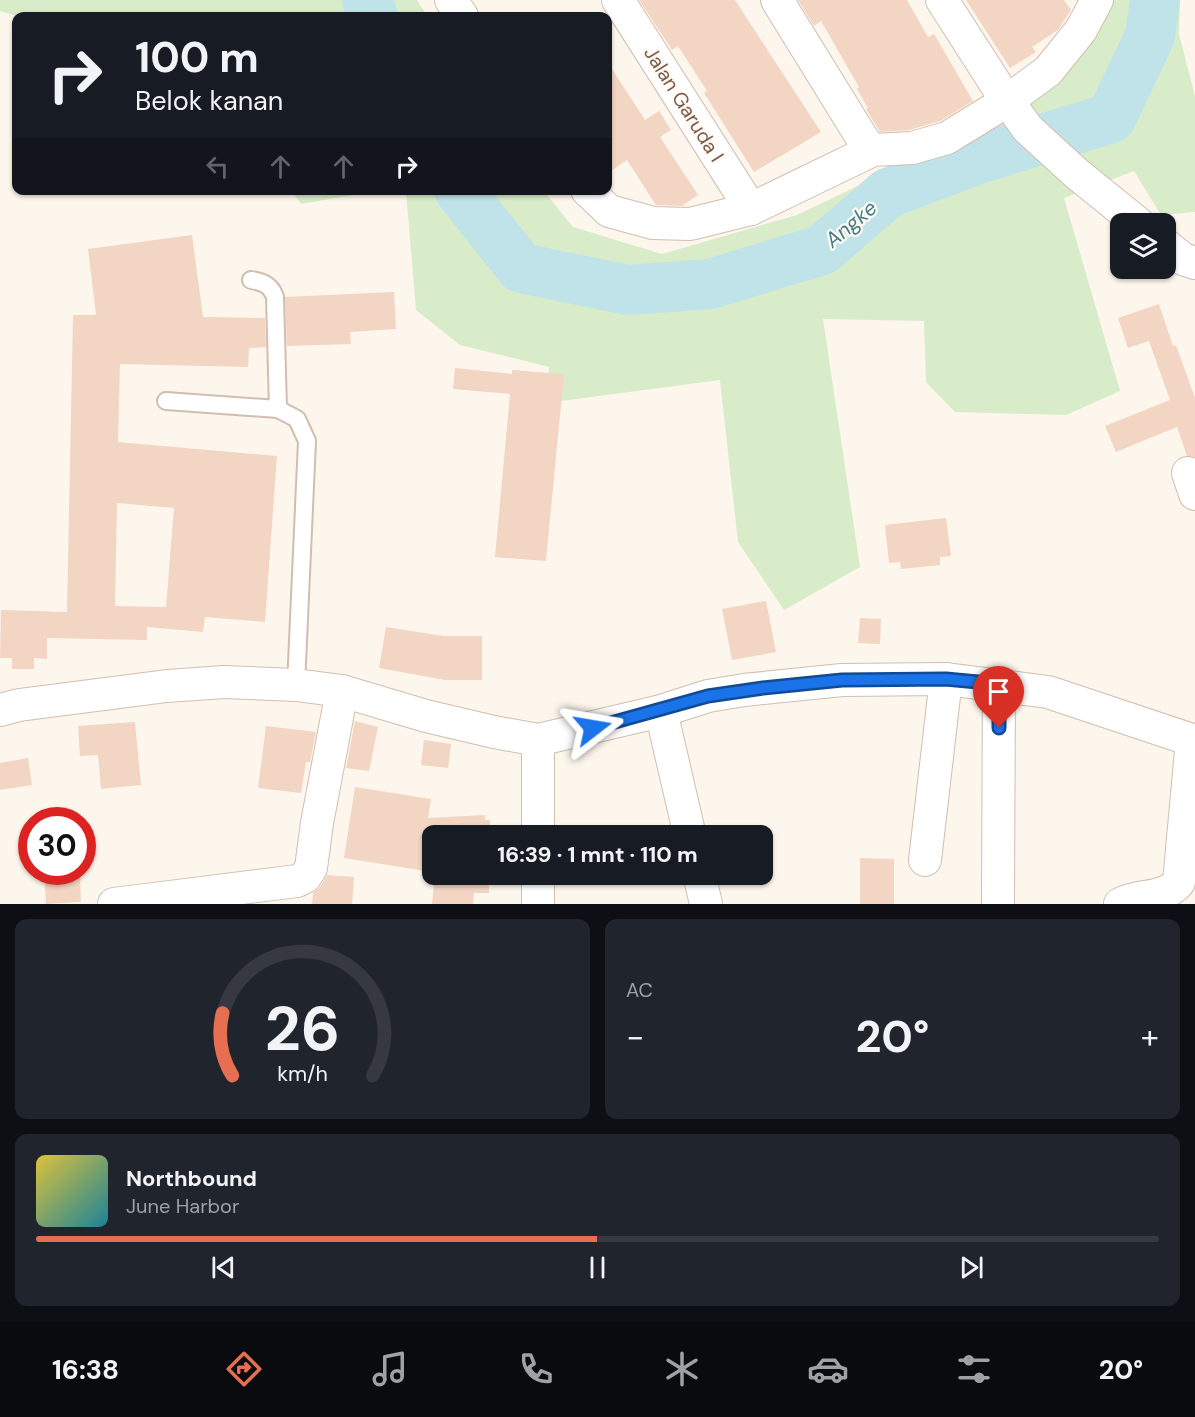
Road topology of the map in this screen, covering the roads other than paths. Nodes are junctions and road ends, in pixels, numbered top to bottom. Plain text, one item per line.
1 (618, 0) edge
2 (777, 0) edge
3 (942, 0) edge
4 (1097, 0) edge
5 (1007, 101) junction
6 (873, 150) junction
7 (592, 195) edge
8 (751, 209) junction
9 (1125, 213) edge
10 (1176, 253) edge
11 (1195, 263) edge
12 (251, 280) dead end
13 (166, 401) dead end
14 (278, 409) junction
15 (946, 679) junction
16 (999, 684) junction
17 (296, 685) junction
18 (342, 691) junction
19 (0, 710) edge
20 (661, 711) junction
21 (538, 740) junction
22 (1194, 741) edge
23 (538, 825) edge
24 (687, 825) edge
25 (925, 860) dead end
26 (538, 885) edge
27 (702, 885) edge
28 (209, 899) edge
29 (119, 904) edge
30 (538, 904) edge
31 (706, 904) edge
32 (998, 904) edge
33 (1120, 904) edge

1 - 8 street, Jalan Garuda I
2 - 6 street
3 - 5 street
4 - 5 street
5 - 6 street
5 - 9 street
6 - 8 street
7 - 8 street
10 - 11 street
12 - 14 lane
13 - 14 lane
14 - 17 lane
15 - 16 street
15 - 20 street
15 - 25 street
16 - 22 street
16 - 32 street
17 - 18 street
17 - 19 street
18 - 21 street
18 - 28 street
20 - 21 street
20 - 24 street
21 - 23 street
22 - 33 street
26 - 30 street
27 - 31 street
28 - 29 street

